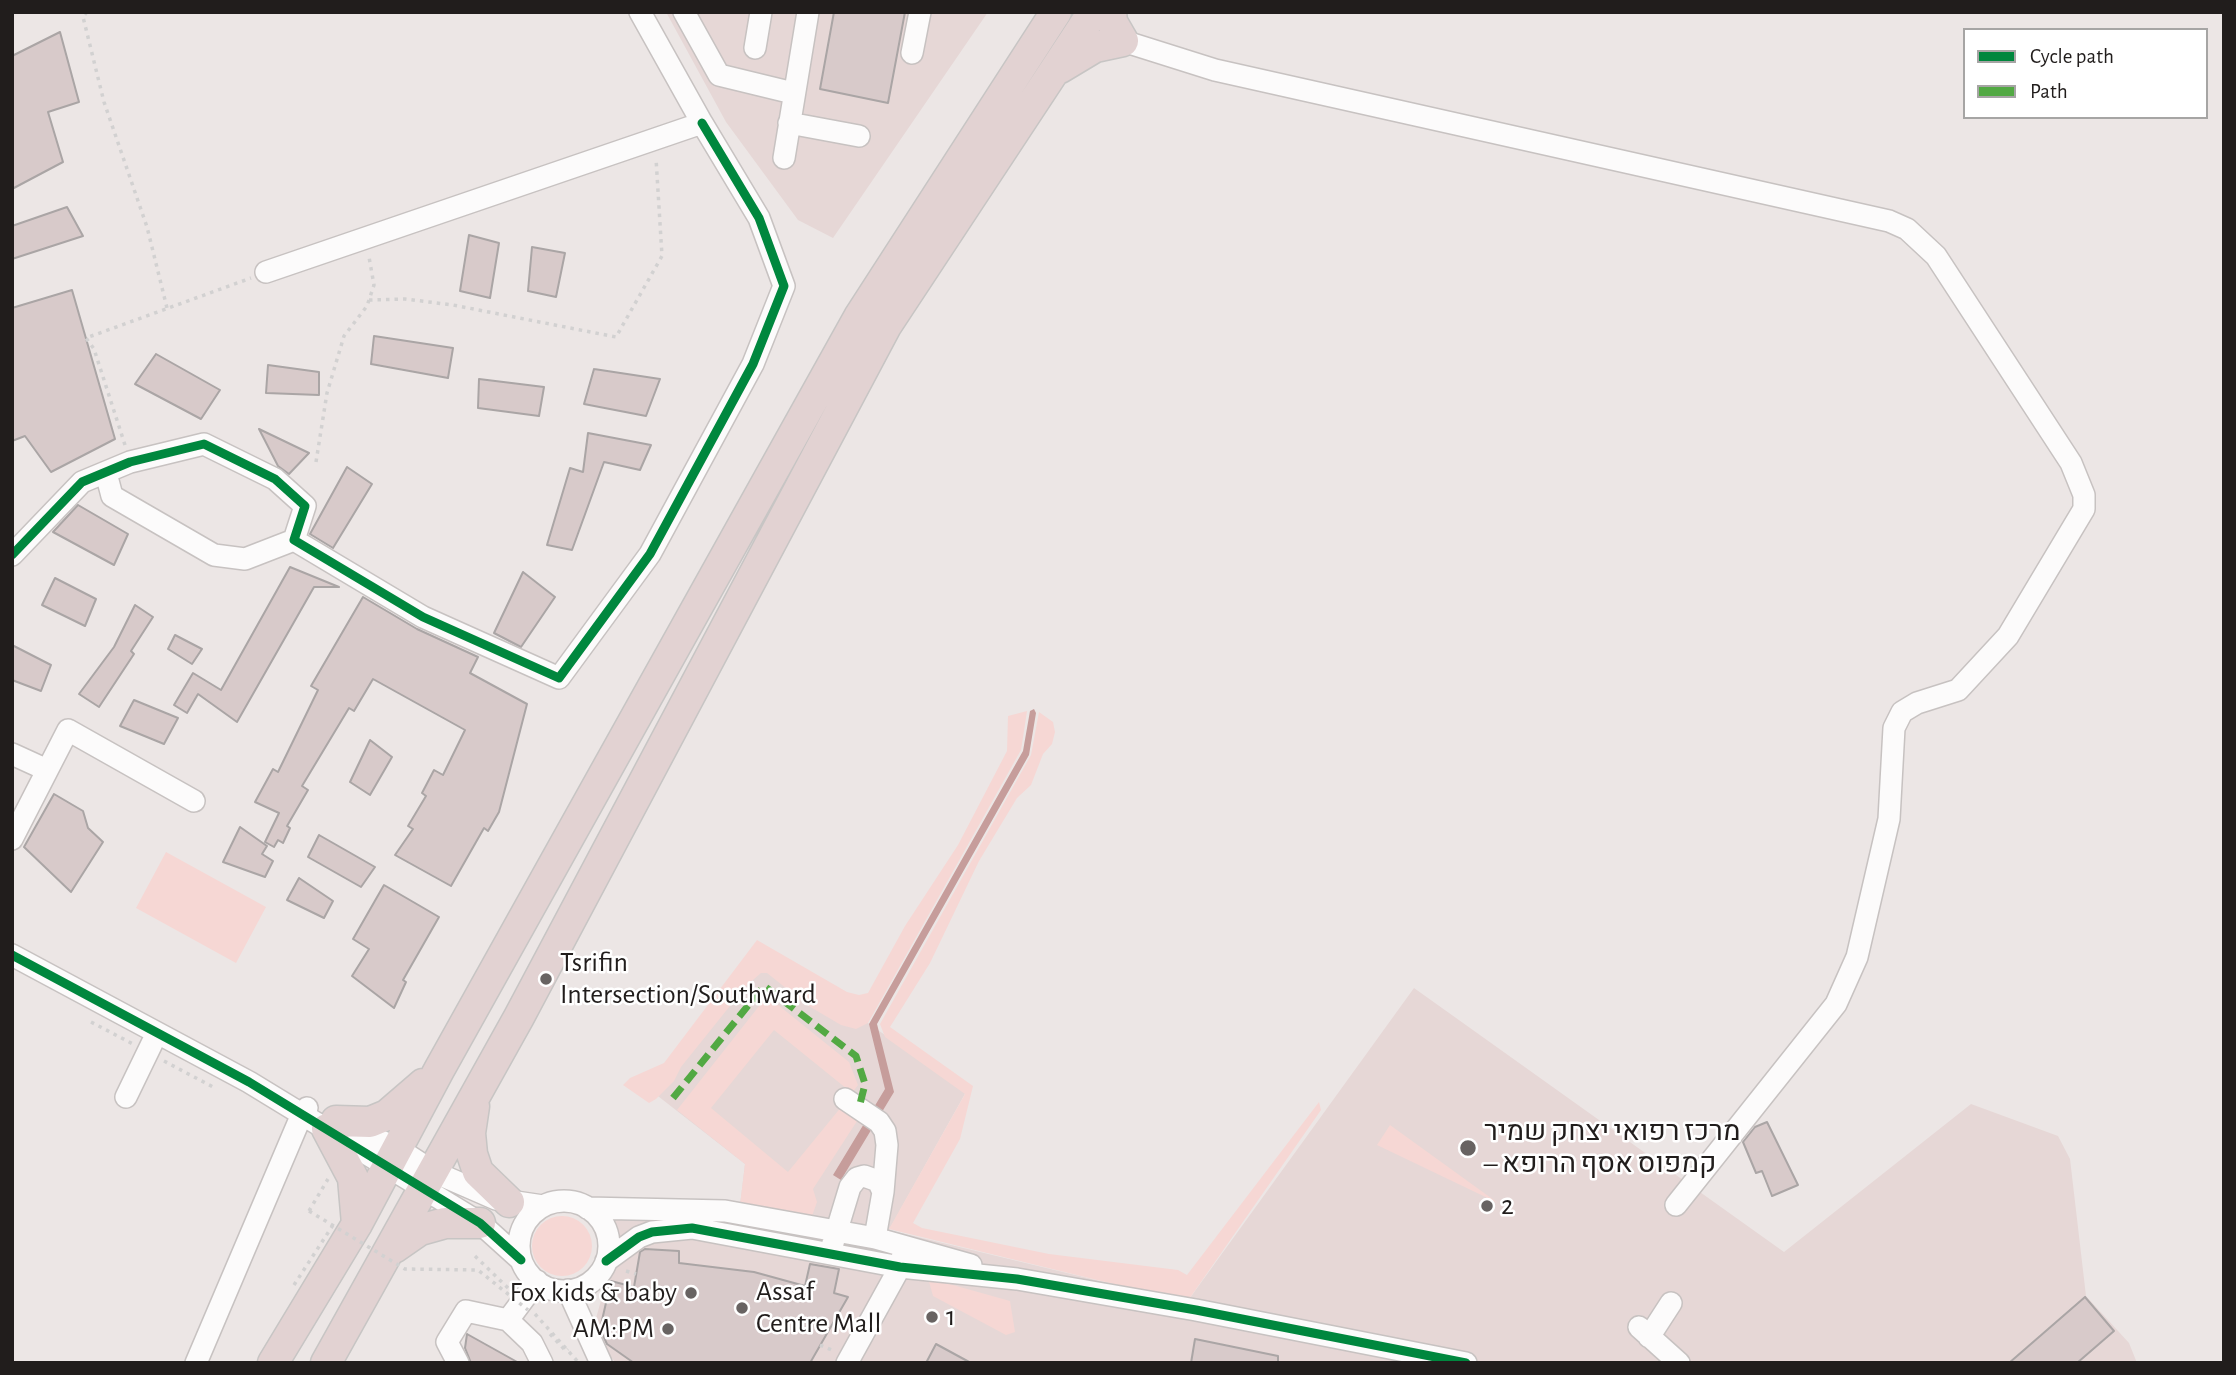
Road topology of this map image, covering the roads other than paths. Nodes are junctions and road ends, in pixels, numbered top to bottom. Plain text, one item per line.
1 (640, 12) edge
2 (684, 12) edge
3 (761, 12) edge
4 (808, 12) edge
5 (919, 12) edge
6 (1056, 12) edge
7 (1093, 12) edge
8 (1111, 12) edge
9 (1123, 41) junction
10 (755, 48) dead end
11 (912, 53) dead end
12 (1046, 84) junction
13 (793, 93) junction
14 (702, 123) junction
15 (789, 123) junction
16 (859, 136) dead end
17 (784, 158) dead end
18 (266, 272) road end
19 (106, 473) junction
20 (294, 540) junction
21 (12, 555) edge
22 (12, 754) edge
23 (47, 770) junction
24 (194, 801) dead end
25 (12, 839) edge
26 (12, 955) edge
27 (152, 1042) junction
28 (439, 1070) junction
29 (477, 1090) junction
30 (126, 1097) dead end
31 (845, 1098) dead end
32 (318, 1118) junction
33 (393, 1157) junction
34 (429, 1180) junction
35 (883, 1192) junction
36 (545, 1201) junction
37 (509, 1202) junction
38 (1676, 1205) dead end
39 (596, 1209) junction
40 (342, 1222) junction
41 (480, 1223) junction
42 (835, 1230) junction
43 (875, 1238) junction
44 (905, 1245) junction
45 (391, 1251) junction
46 (831, 1252) junction
47 (613, 1255) junction
48 (521, 1260) junction
49 (900, 1267) junction
50 (1017, 1279) junction
51 (537, 1281) junction
52 (568, 1290) junction
53 (1671, 1303) dead end
54 (508, 1320) junction
55 (196, 1363) edge
56 (273, 1363) edge
57 (326, 1363) edge
58 (458, 1363) edge
59 (542, 1363) edge
60 (601, 1363) edge
61 (847, 1363) edge
62 (1466, 1363) edge
63 (1679, 1363) edge

1 - 14 street
2 - 13 street
3 - 10 street
4 - 13 street
5 - 11 street
6 - 28 highway
7 - 12 highway
8 - 9 highway
9 - 12 highway
9 - 38 street
12 - 29 highway
13 - 15 street
14 - 18 street
14 - 20 street
15 - 16 street
15 - 17 street
19 - 20 street
19 - 20 street
19 - 21 street
22 - 23 street
23 - 24 street
23 - 25 street
26 - 27 street
27 - 30 street
27 - 32 street
28 - 32 highway
28 - 33 highway
29 - 34 highway
29 - 37 highway
31 - 35 street
32 - 33 street
32 - 40 highway
32 - 55 street
33 - 34 street
33 - 40 highway
34 - 37 street
34 - 41 street
34 - 45 highway
35 - 42 street
35 - 43 street
36 - 37 street
36 - 39 street
36 - 48 street
39 - 42 street
39 - 47 street
40 - 56 highway
41 - 45 highway
41 - 48 street
42 - 43 street
42 - 46 street
43 - 44 street
44 - 49 street
44 - 50 street
45 - 57 highway
46 - 47 street
46 - 49 street
47 - 52 street
48 - 51 street
49 - 50 street
49 - 61 street
50 - 62 street
51 - 52 street
51 - 54 street
52 - 60 street
53 - 63 street
54 - 58 street
54 - 59 street

